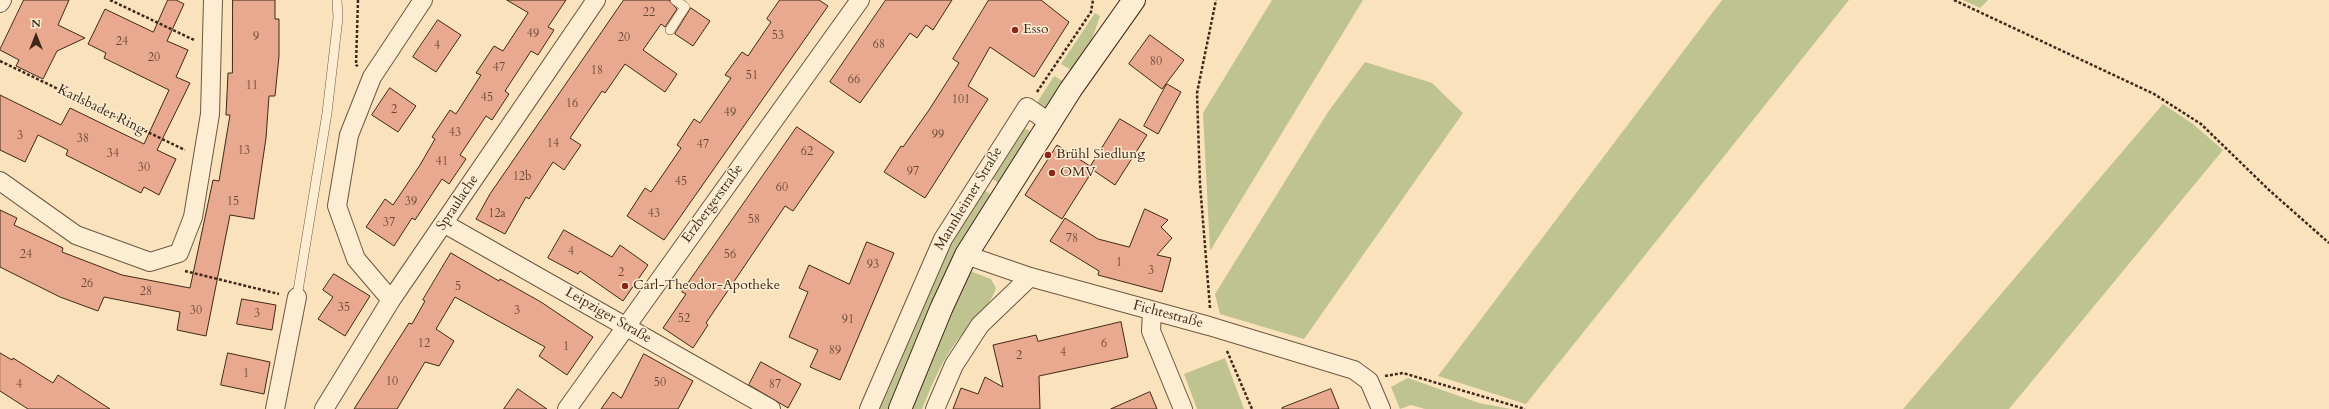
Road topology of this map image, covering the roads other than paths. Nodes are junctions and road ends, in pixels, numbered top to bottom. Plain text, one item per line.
1 (2, 0) edge
2 (213, 0) edge
3 (338, 0) edge
4 (424, 0) edge
5 (596, 0) edge
6 (675, 0) edge
7 (860, 0) edge
8 (1131, 1) edge
9 (0, 3) edge
10 (670, 30) dead end
11 (1050, 123) junction
12 (0, 182) edge
13 (445, 224) junction
14 (966, 255) junction
15 (1030, 277) junction
16 (297, 297) joint
17 (391, 300) junction
18 (1152, 311) junction
19 (625, 326) junction
20 (275, 409) edge
21 (324, 409) edge
22 (567, 409) edge
23 (771, 409) edge
24 (869, 409) edge
25 (900, 409) edge
26 (935, 409) edge
27 (1183, 409) edge
28 (1381, 409) edge

1 - 9 street
2 - 12 street
3 - 16 lane
4 - 17 street
5 - 13 street, Spraulache
6 - 10 lane
7 - 19 street, Erzbergerstraße
8 - 11 main road, Mannheimer Straße
11 - 14 main road, Mannheimer Straße
11 - 24 street, Mannheimer Straße
13 - 17 street, Spraulache
13 - 19 street, Leipziger Straße
14 - 15 street, Fichtestraße
14 - 25 main road, Mannheimer Straße
15 - 18 street, Fichtestraße
15 - 26 street
16 - 20 street
17 - 21 street, Spraulache
18 - 27 street
18 - 28 street, Fichtestraße
19 - 22 street, Erzbergerstraße
19 - 23 street, Leipziger Straße

